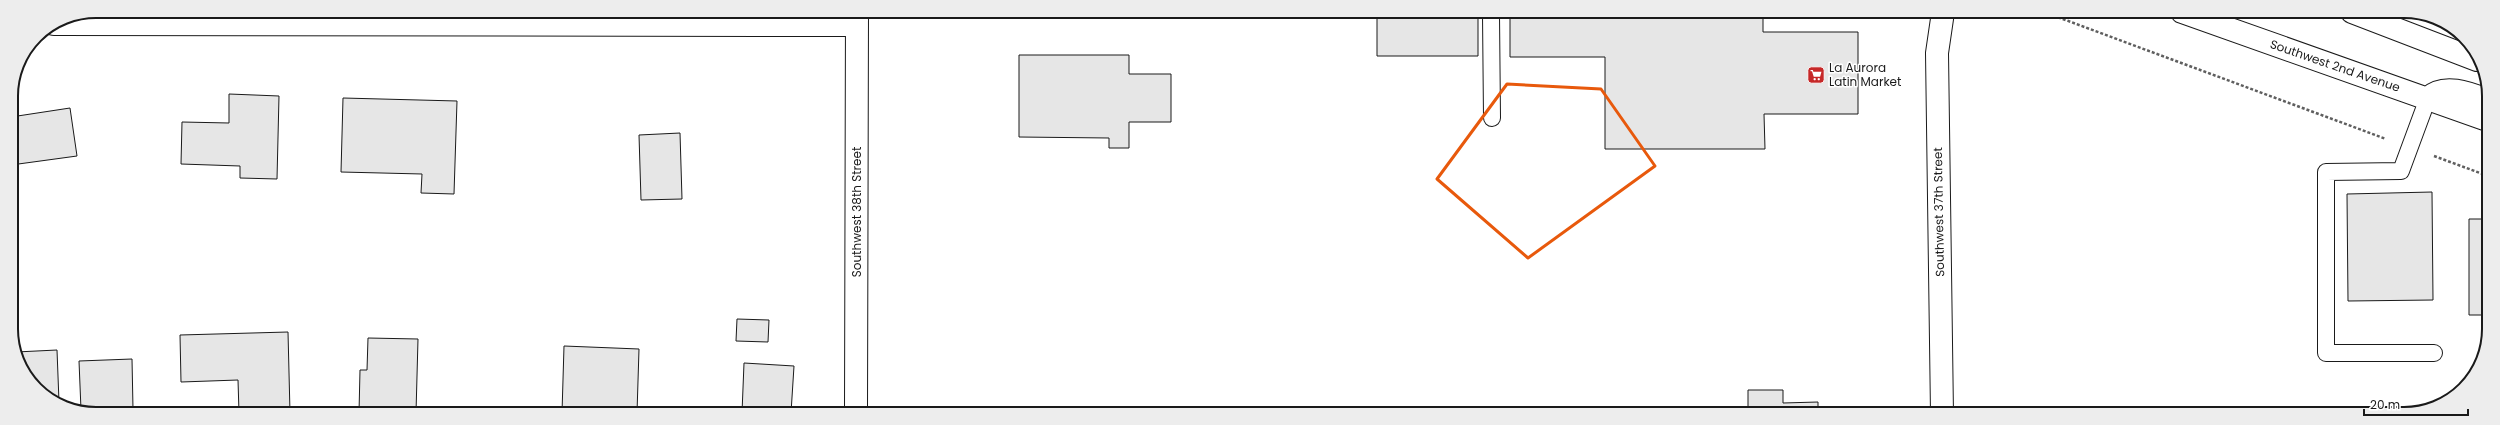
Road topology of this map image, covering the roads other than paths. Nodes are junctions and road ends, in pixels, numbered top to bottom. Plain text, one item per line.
1 (857, 18) edge
2 (1491, 18) edge
3 (1943, 18) edge
4 (2199, 18) edge
5 (2368, 18) edge
6 (66, 24) edge
7 (2473, 58) edge
8 (2428, 98) junction
9 (2482, 98) edge
10 (1492, 118) dead end
11 (2482, 118) edge
12 (2434, 353) dead end
13 (856, 407) edge
14 (1942, 407) edge

1 - 6 street
1 - 13 street, Southwest 38th Street
2 - 10 lane
3 - 14 street, Southwest 37th Street
4 - 8 street, Southwest 2nd Avenue
5 - 7 street
8 - 9 street
8 - 11 street, Southwest 2nd Avenue
8 - 12 lane

